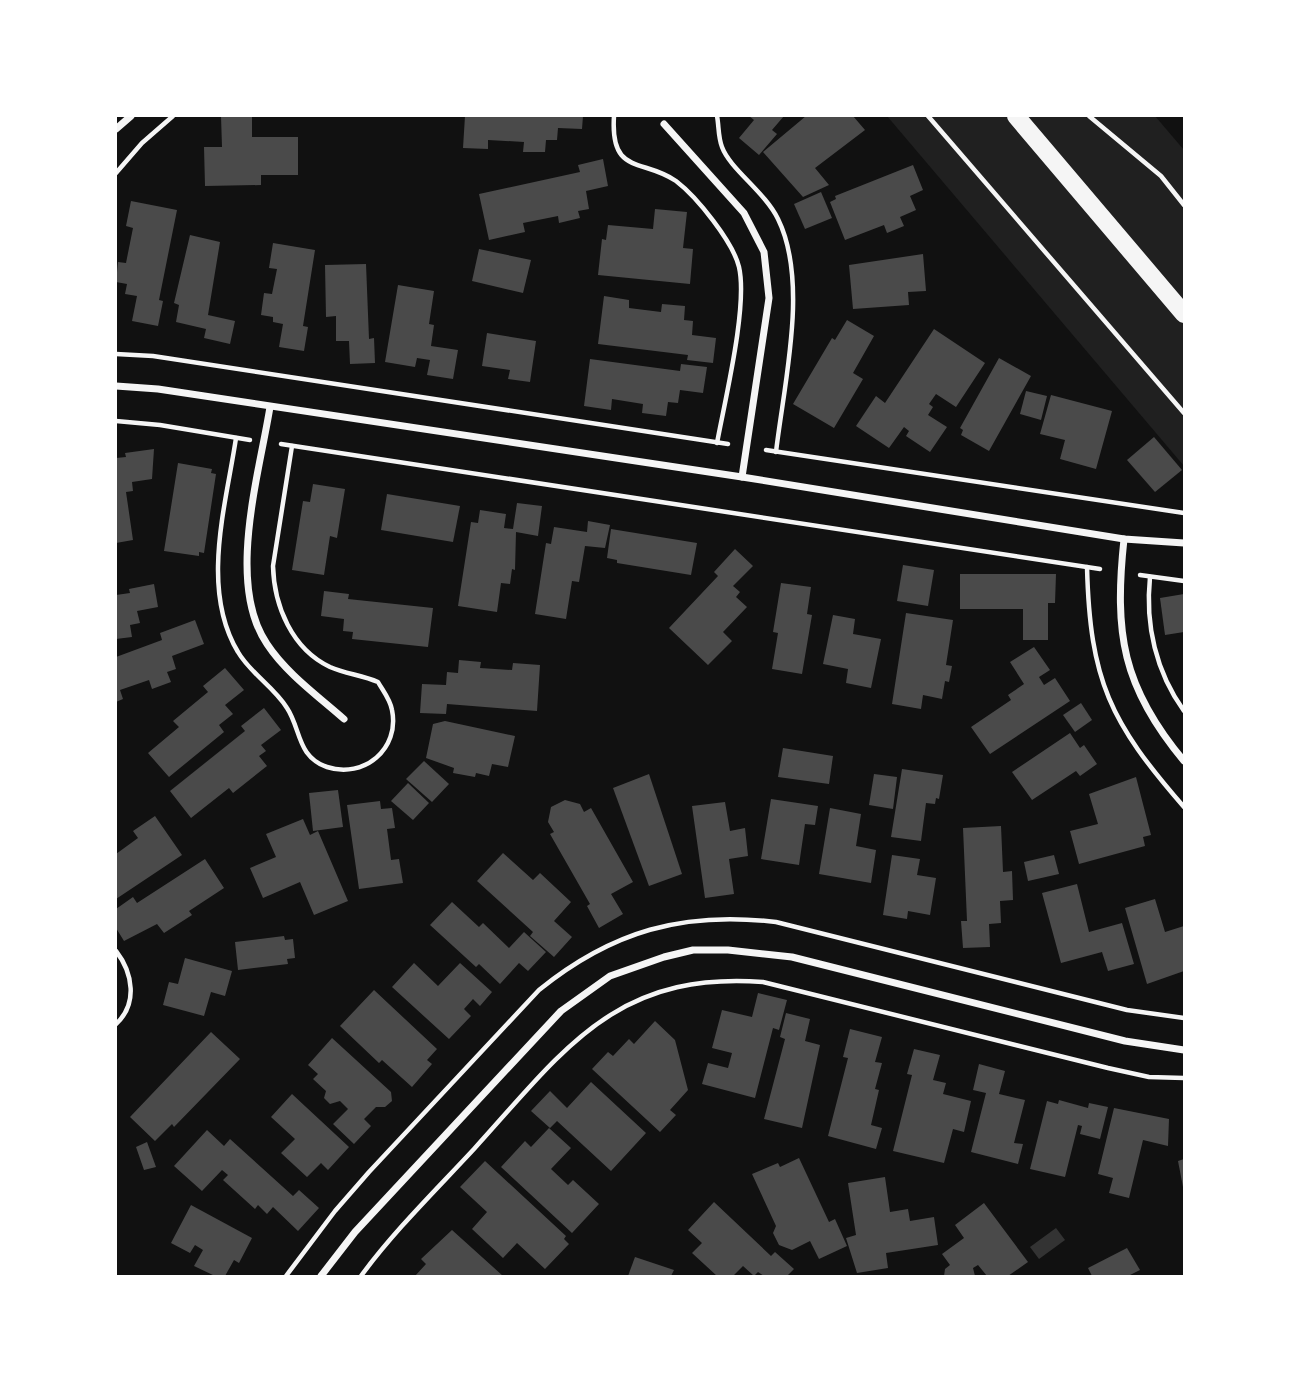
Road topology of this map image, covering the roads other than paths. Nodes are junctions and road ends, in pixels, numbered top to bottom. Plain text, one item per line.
1 (131, 116) edge
2 (1016, 116) edge
3 (664, 124) dead end
4 (116, 129) edge
5 (1185, 314) edge
6 (116, 386) edge
7 (270, 407) junction
8 (743, 477) junction
9 (1124, 539) junction
10 (1185, 543) edge
11 (344, 719) dead end
12 (1185, 761) edge
13 (1185, 1049) edge
14 (321, 1276) edge

1 - 4 street
2 - 5 main road
3 - 8 street
6 - 7 street
7 - 8 street
7 - 11 street
8 - 9 street
9 - 10 street
9 - 12 street
13 - 14 street

